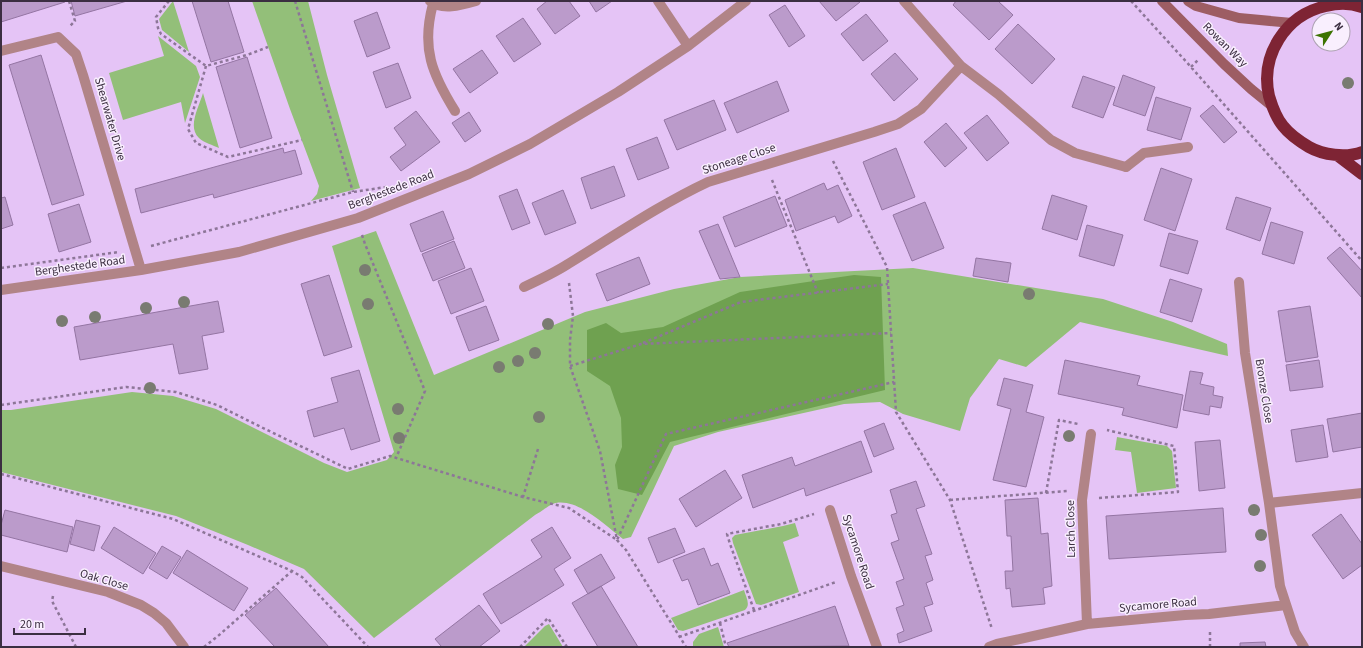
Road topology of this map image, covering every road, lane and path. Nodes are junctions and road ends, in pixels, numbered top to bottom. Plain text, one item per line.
1 (69, 1) edge
2 (169, 1) edge
3 (295, 1) edge
4 (476, 1) edge
5 (658, 1) edge
6 (746, 1) edge
7 (904, 1) edge
8 (1131, 1) edge
9 (1162, 1) edge
10 (1188, 1) edge
11 (431, 2) edge
12 (1336, 3) edge
13 (1362, 7) edge
14 (1292, 23) junction
15 (58, 37) junction
16 (688, 46) junction
17 (268, 47) dead end
18 (1, 51) edge
19 (206, 66) junction
20 (961, 66) junction
21 (1272, 106) junction
22 (455, 111) dead end
23 (302, 140) dead end
24 (826, 146) junction
25 (1188, 146) dead end
26 (1362, 152) edge
27 (1337, 155) junction
28 (766, 164) junction
29 (1362, 174) edge
30 (353, 192) junction
31 (411, 197) junction
32 (358, 218) junction
33 (136, 250) junction
34 (1362, 261) edge
35 (566, 265) junction
36 (1, 268) edge
37 (142, 270) junction
38 (1240, 282) dead end
39 (888, 284) junction
40 (524, 287) dead end
41 (1, 290) edge
42 (818, 293) junction
43 (891, 333) junction
44 (641, 344) junction
45 (570, 366) junction
46 (894, 382) junction
47 (1, 405) edge
48 (1091, 430) junction
49 (538, 449) dead end
50 (396, 458) junction
51 (1, 474) edge
52 (1046, 493) junction
53 (1362, 493) edge
54 (1083, 495) junction
55 (522, 497) junction
56 (950, 500) junction
57 (1269, 503) junction
58 (830, 510) joint
59 (617, 540) junction
60 (1, 566) edge
61 (292, 571) junction
62 (851, 576) junction
63 (59, 580) junction
64 (1286, 605) junction
65 (754, 610) junction
66 (720, 623) junction
67 (1087, 624) junction
68 (679, 637) junction
69 (1018, 643) edge
70 (993, 645) edge
71 (685, 646) edge
72 (76, 647) edge
73 (184, 647) edge
74 (204, 647) edge
75 (368, 647) edge
76 (520, 647) edge
77 (567, 647) edge
78 (726, 647) edge
79 (877, 647) edge
80 (1304, 647) edge

1 - 15 path
2 - 19 path
3 - 30 path
4 - 11 street
5 - 16 street
6 - 16 street, Berghestede Road
7 - 20 street
8 - 34 path
9 - 21 street, Rowan Way
10 - 14 street, Rowan Way
11 - 22 street
12 - 13 highway
12 - 14 highway
14 - 21 highway
15 - 18 street
15 - 33 street, Shearwater Drive
16 - 31 street, Berghestede Road
17 - 19 path
19 - 23 path
20 - 24 street, Stoneage Close
20 - 25 street
21 - 27 highway
24 - 28 street, Stoneage Close
24 - 39 path
26 - 27 highway
27 - 29 highway
28 - 35 street, Stoneage Close
28 - 42 path
30 - 31 path
30 - 33 path
31 - 32 street, Berghestede Road
32 - 37 street, Berghestede Road
32 - 50 path
33 - 36 path
33 - 37 street, Shearwater Drive
35 - 40 street, Stoneage Close
35 - 45 path
37 - 41 street, Berghestede Road
38 - 57 street, Bronze Close
39 - 42 path
39 - 43 path
42 - 44 path
43 - 44 path
43 - 46 path
44 - 45 path
45 - 59 path
46 - 56 path
46 - 59 path
47 - 50 path
48 - 52 path
48 - 54 street, Larch Close
48 - 54 path
49 - 55 path
50 - 55 path
51 - 61 path
52 - 54 path
52 - 56 path
53 - 57 street
54 - 67 street, Larch Close
55 - 59 path
56 - 70 path
57 - 64 street, Bronze Close
58 - 62 street, Sycamore Road
58 - 65 path
59 - 68 path
60 - 63 street, Oak Close
61 - 74 path
61 - 75 path
62 - 65 path
62 - 79 street, Sycamore Road
63 - 72 path
63 - 73 street, Oak Close
64 - 67 street, Sycamore Road
64 - 80 street
65 - 66 path
66 - 68 path
66 - 78 path
67 - 69 street, Sycamore Road
68 - 71 path
69 - 70 street, Sycamore Road
76 - 77 path

